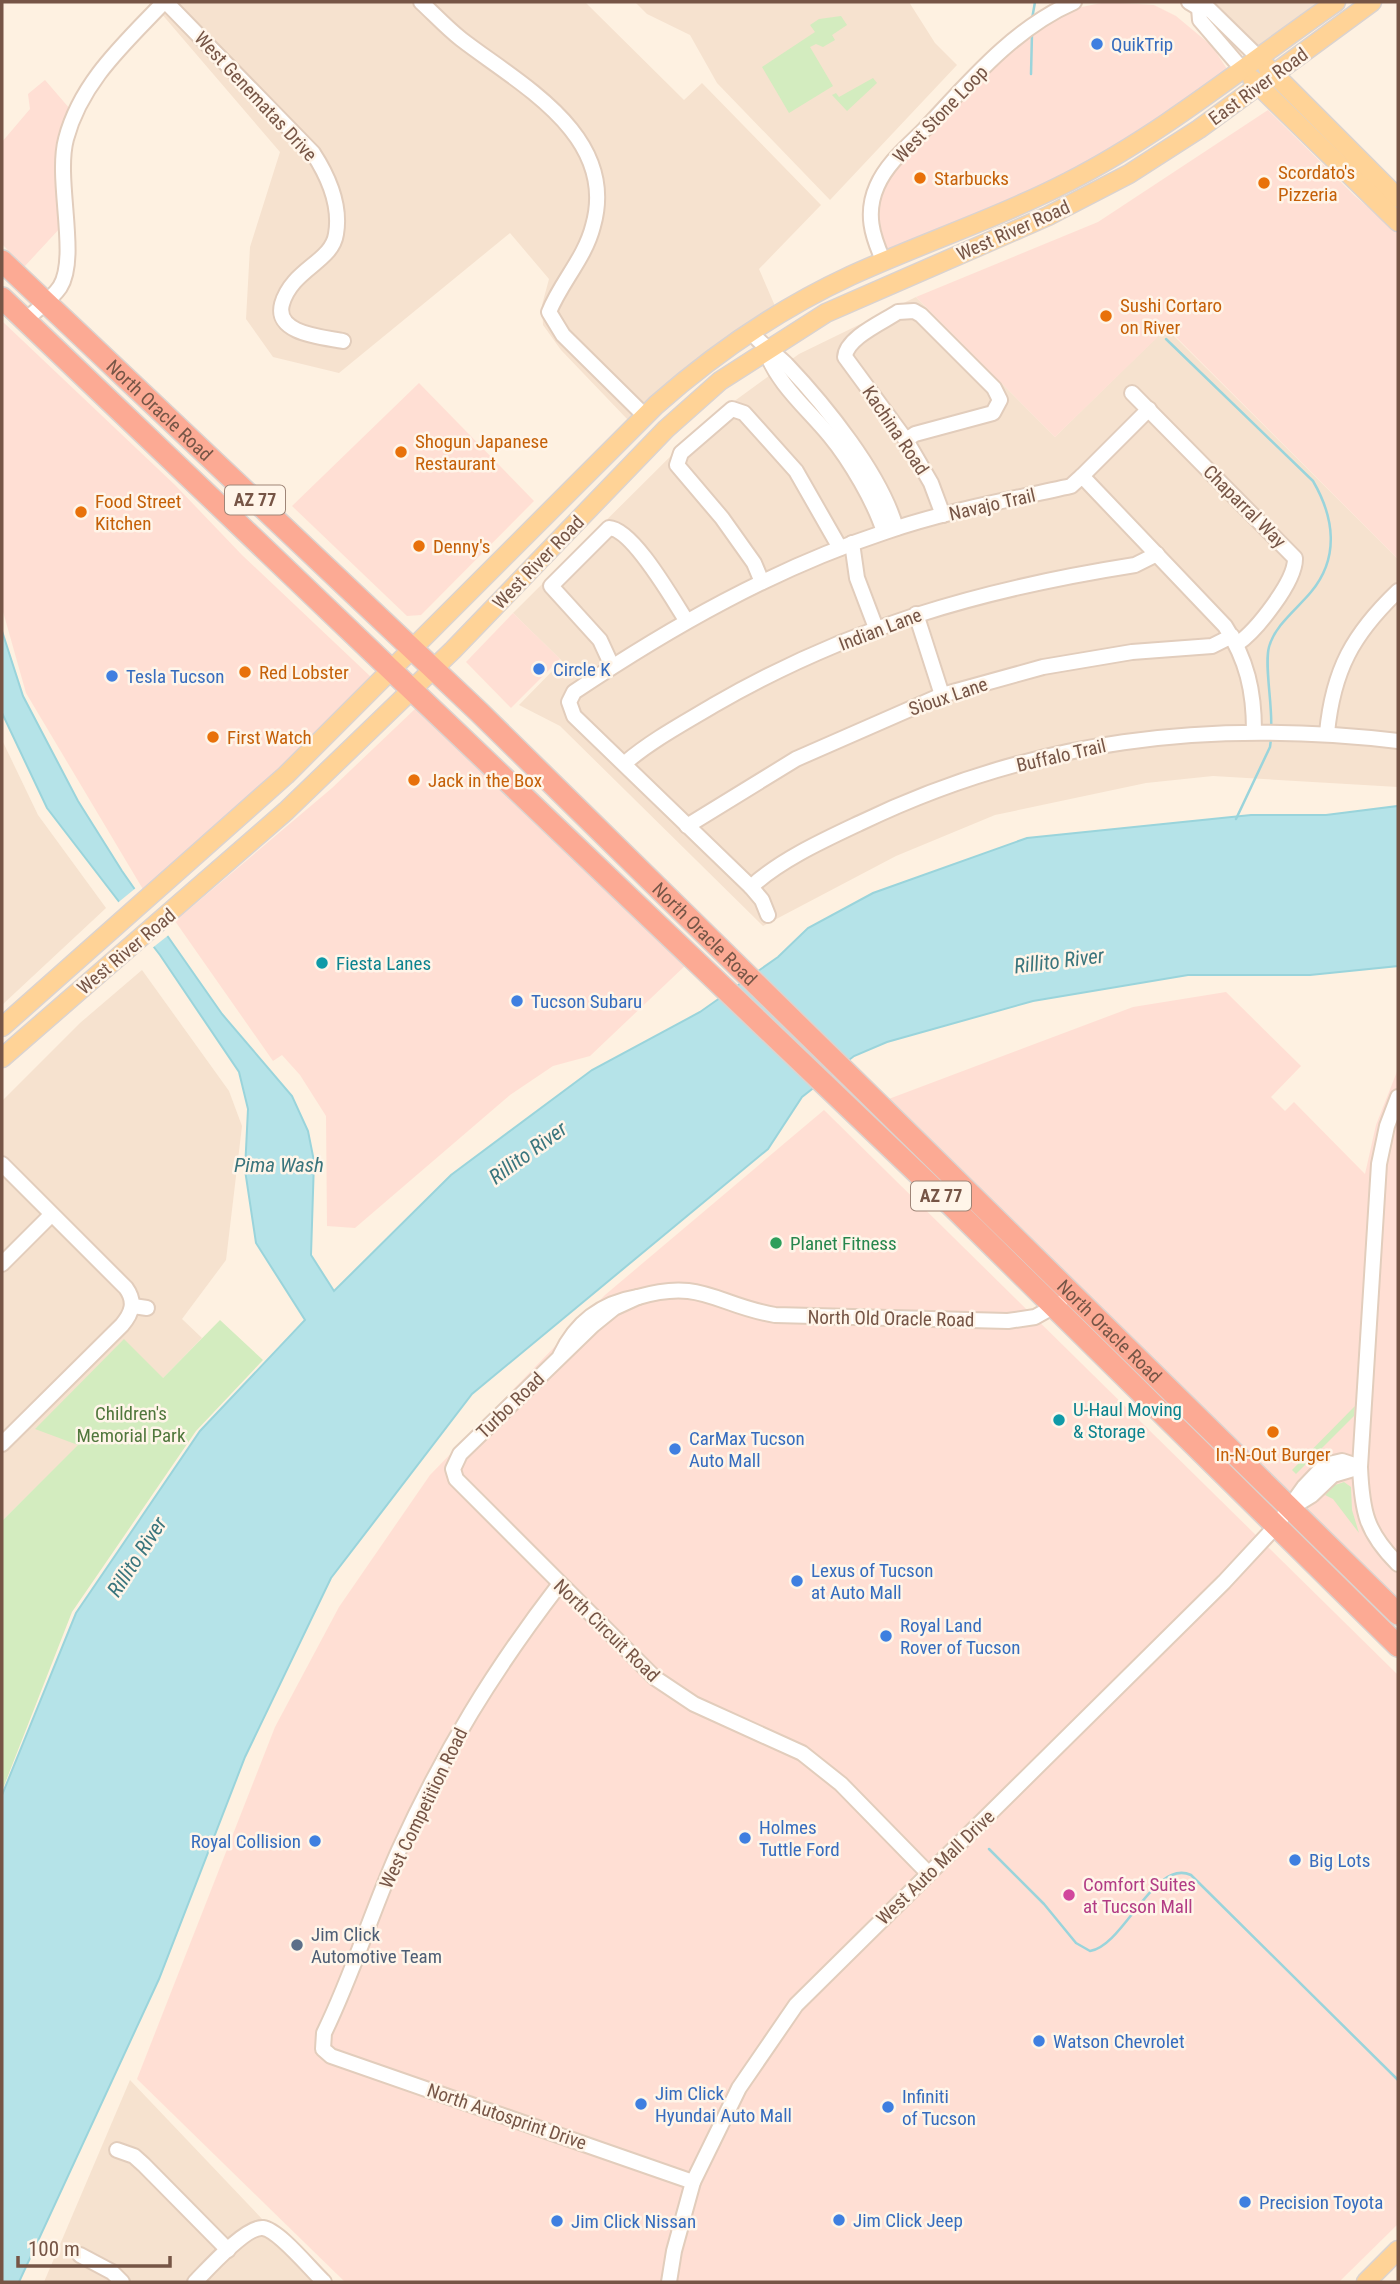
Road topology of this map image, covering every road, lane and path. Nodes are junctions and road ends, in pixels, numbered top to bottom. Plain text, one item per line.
1 (165, 2) edge
2 (421, 2) edge
3 (1074, 2) edge
4 (1336, 2) edge
5 (1372, 2) edge
6 (1194, 4) edge
7 (1258, 57) junction
8 (1242, 69) junction
9 (1274, 74) junction
10 (1259, 85) junction
11 (1121, 152) joint
12 (1141, 167) joint
13 (1398, 198) edge
14 (1398, 222) edge
15 (2, 261) edge
16 (884, 262) junction
17 (2, 298) edge
18 (45, 302) junction
19 (25, 321) junction
20 (751, 331) junction
21 (343, 341) dead end
22 (765, 349) junction
23 (1132, 393) dead end
24 (1149, 409) junction
25 (645, 416) junction
26 (906, 440) junction
27 (1082, 476) junction
28 (943, 515) junction
29 (890, 530) junction
30 (846, 545) junction
31 (1157, 554) junction
32 (762, 582) junction
33 (1398, 591) edge
34 (916, 614) junction
35 (686, 620) junction
36 (876, 628) junction
37 (1235, 640) junction
38 (414, 649) junction
39 (612, 666) junction
40 (434, 669) junction
41 (391, 671) junction
42 (411, 691) junction
43 (942, 695) junction
44 (1257, 731) junction
45 (1327, 733) junction
46 (1398, 741) edge
47 (625, 763) junction
48 (687, 826) junction
49 (751, 887) junction
50 (768, 915) dead end
51 (657, 922) junction
52 (738, 965) junction
53 (2, 1027) edge
54 (2, 1058) edge
55 (1398, 1097) edge
56 (866, 1125) junction
57 (2, 1164) edge
58 (973, 1195) junction
59 (51, 1215) junction
60 (2, 1264) edge
61 (706, 1293) joint
62 (1072, 1293) junction
63 (1052, 1308) junction
64 (2, 1444) edge
65 (460, 1454) joint
66 (1360, 1467) junction
67 (1290, 1509) junction
68 (1276, 1526) junction
69 (1398, 1564) edge
70 (559, 1585) junction
71 (1398, 1614) edge
72 (1398, 1646) edge
73 (928, 1873) junction
74 (323, 2049) joint
75 (117, 2150) dead end
76 (693, 2182) junction
77 (228, 2250) junction
78 (1398, 2250) edge
79 (80, 2255) dead end
80 (122, 2282) edge
81 (195, 2282) edge
82 (324, 2282) edge
83 (669, 2282) edge
84 (1366, 2282) edge

1 - 18 street, West Genematas Drive
1 - 21 street, West Genematas Drive
2 - 25 street
3 - 16 street, West Stone Loop
4 - 7 main road, East River Road
5 - 9 main road, East River Road
6 - 7 street
6 - 8 street
7 - 8 main road, East River Road
7 - 9 main road
8 - 10 main road
8 - 11 main road, East River Road
9 - 10 main road, East River Road
9 - 13 main road
10 - 12 main road, East River Road
10 - 14 main road
11 - 16 main road, West River Road
12 - 22 main road, West River Road
15 - 18 highway, North Oracle Road / AZ 77
16 - 20 main road, West River Road
17 - 19 highway, North Oracle Road / AZ 77
18 - 19 street, West Genematas Drive
18 - 38 highway, North Oracle Road / AZ 77
19 - 41 highway, North Oracle Road / AZ 77
20 - 22 street
20 - 25 main road, West River Road
22 - 29 street
22 - 40 main road, West River Road
23 - 24 street
24 - 27 street, Navajo Trail
24 - 37 street, Chaparral Way
25 - 38 main road, West River Road
26 - 26 street, Kachina Road
26 - 28 street, Kachina Road
27 - 28 street, Navajo Trail
27 - 31 street
28 - 29 street, Navajo Trail
29 - 30 street, Navajo Trail
30 - 32 street, Navajo Trail
30 - 32 street
30 - 36 street
31 - 34 street, Indian Lane
31 - 37 street
32 - 35 street, Navajo Trail
33 - 45 street
34 - 36 street, Indian Lane
34 - 43 street
35 - 39 street, Navajo Trail
35 - 39 street
36 - 47 street, Indian Lane
37 - 43 street, Sioux Lane
37 - 44 street
38 - 40 highway, North Oracle Road / AZ 77
38 - 41 main road, West River Road
39 - 47 street, Navajo Trail
40 - 42 main road, West River Road
40 - 52 highway, North Oracle Road / AZ 77
41 - 42 highway, North Oracle Road / AZ 77
41 - 53 main road, West River Road
42 - 51 highway, North Oracle Road / AZ 77
42 - 54 main road, West River Road
43 - 48 street, Sioux Lane
44 - 45 street, Buffalo Trail
44 - 49 street, Buffalo Trail
45 - 46 street, Buffalo Trail
47 - 48 street
48 - 49 street
49 - 50 street
51 - 52 highway
51 - 56 highway, North Oracle Road / AZ 77
52 - 58 highway, North Oracle Road / AZ 77
55 - 66 street
56 - 58 highway
56 - 63 highway, North Oracle Road / AZ 77
57 - 59 street
58 - 62 highway, North Oracle Road / AZ 77
59 - 60 street
59 - 64 street
61 - 63 street, North Old Oracle Road
61 - 65 street, Turbo Road
62 - 63 street, North Old Oracle Road
62 - 67 highway, North Oracle Road / AZ 77
63 - 68 highway, North Oracle Road / AZ 77
65 - 70 street, North Circuit Road
66 - 67 street, West Auto Mall Drive
66 - 69 street
67 - 68 street, West Auto Mall Drive
67 - 71 highway, North Oracle Road / AZ 77
68 - 72 highway, North Oracle Road / AZ 77
68 - 73 street, West Auto Mall Drive
70 - 73 street, North Circuit Road
70 - 74 street, West Competition Road
73 - 76 street, West Auto Mall Drive
74 - 76 street, North Autosprint Drive
75 - 77 street
76 - 83 street, West Auto Mall Drive
77 - 81 street
77 - 82 street
78 - 84 main road
79 - 80 street

